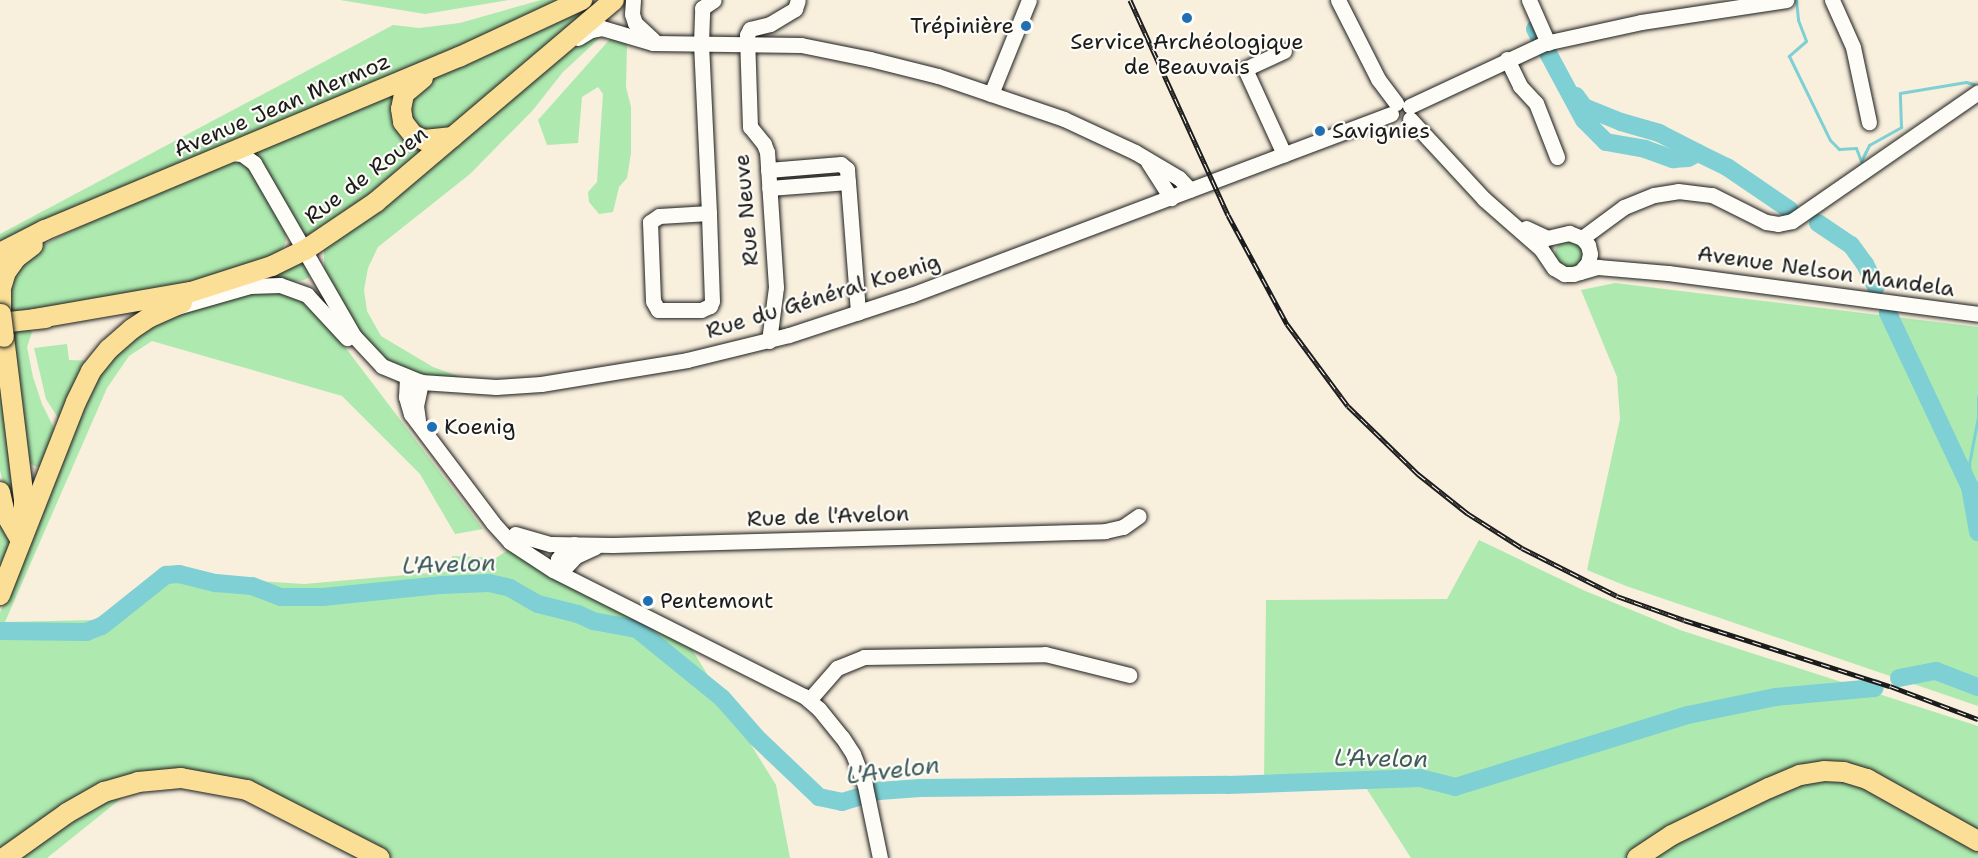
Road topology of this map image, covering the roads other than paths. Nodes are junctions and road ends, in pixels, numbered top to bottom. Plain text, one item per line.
1 (582, 0) edge
2 (714, 0) edge
3 (798, 0) edge
4 (1029, 0) edge
5 (1338, 0) edge
6 (1528, 0) edge
7 (1786, 0) edge
8 (1832, 0) edge
9 (626, 3) edge
10 (611, 31) junction
11 (662, 43) junction
12 (701, 44) junction
13 (747, 44) junction
14 (1543, 44) junction
15 (1284, 51) dead end
16 (459, 57) junction
17 (545, 58) junction
18 (1507, 59) junction
19 (1978, 92) edge
20 (991, 94) junction
21 (1402, 110) junction
22 (1869, 122) dead end
23 (456, 136) junction
24 (1284, 154) junction
25 (221, 156) junction
26 (1144, 157) junction
27 (1557, 157) dead end
28 (768, 170) junction
29 (848, 182) junction
30 (769, 188) junction
31 (1190, 190) junction
32 (1171, 198) junction
33 (118, 201) junction
34 (709, 213) junction
35 (1500, 213) junction
36 (1560, 235) junction
37 (1586, 242) junction
38 (305, 250) junction
39 (0, 253) edge
40 (1550, 261) junction
41 (272, 266) junction
42 (316, 270) junction
43 (1580, 272) junction
44 (1668, 273) junction
45 (291, 287) junction
46 (858, 313) junction
47 (157, 314) junction
48 (1978, 314) edge
49 (34, 318) junction
50 (2, 325) edge
51 (769, 341) junction
52 (382, 366) junction
53 (414, 380) junction
54 (19, 460) junction
55 (51, 468) junction
56 (471, 493) junction
57 (2, 499) edge
58 (29, 515) junction
59 (1139, 516) dead end
60 (515, 534) junction
61 (21, 541) junction
62 (574, 544) junction
63 (613, 545) junction
64 (561, 568) junction
65 (0, 595) edge
66 (1129, 675) dead end
67 (812, 696) junction
68 (1978, 841) edge
69 (4, 858) edge
70 (380, 858) edge
71 (880, 858) edge
72 (1637, 858) edge

1 - 16 main road, Avenue Jean Mermoz
2 - 12 street
3 - 13 street
4 - 20 street
5 - 21 street
6 - 14 street
7 - 14 street, Rue du Général Koenig
8 - 22 street
9 - 10 street
9 - 11 street
9 - 17 main road, Rue de Rouen
10 - 11 street
10 - 17 street
11 - 12 street
12 - 13 street
12 - 34 street
13 - 20 street
13 - 28 street, Rue Neuve
14 - 18 street, Rue du Général Koenig
15 - 24 street
16 - 23 main road
16 - 25 main road, Avenue Jean Mermoz
17 - 23 main road, Rue de Rouen
18 - 21 street, Rue du Général Koenig
18 - 27 street
19 - 37 street
20 - 26 street
21 - 24 street, Rue du Général Koenig
21 - 35 street
23 - 38 main road, Rue de Rouen
24 - 31 street, Rue du Général Koenig
25 - 33 main road, Avenue Jean Mermoz
25 - 38 street
26 - 31 street
26 - 32 street
28 - 29 street
28 - 30 street, Rue Neuve
29 - 30 street
29 - 46 street
30 - 51 street, Rue Neuve
31 - 32 street, Rue du Général Koenig
32 - 46 street, Rue du Général Koenig
33 - 39 main road, Avenue Jean Mermoz
33 - 50 main road
34 - 34 street
35 - 36 street
35 - 40 street
36 - 37 street
36 - 40 street
37 - 43 street
37 - 44 street, Avenue Nelson Mandela
38 - 41 main road, Rue de Rouen
38 - 42 street
40 - 43 street
41 - 47 main road
41 - 49 main road, Rue de Rouen
42 - 45 street
42 - 52 street
43 - 44 street, Avenue Nelson Mandela
44 - 48 street, Avenue Nelson Mandela
45 - 47 street
45 - 52 street
46 - 51 street, Rue du Général Koenig
47 - 49 main road
47 - 55 main road
49 - 50 main road
50 - 54 main road
51 - 53 street, Rue du Général Koenig
52 - 53 street
53 - 56 street
54 - 55 main road
54 - 58 main road
55 - 58 main road
56 - 60 street
56 - 64 street
57 - 58 main road
57 - 61 main road
58 - 61 main road
59 - 63 street, Rue de l'Avelon
60 - 62 street, Rue de l'Avelon
60 - 64 street
61 - 65 main road
62 - 63 street, Rue de l'Avelon
62 - 64 street
63 - 64 street
64 - 67 street
66 - 67 street
67 - 71 street
68 - 72 main road
69 - 70 main road

